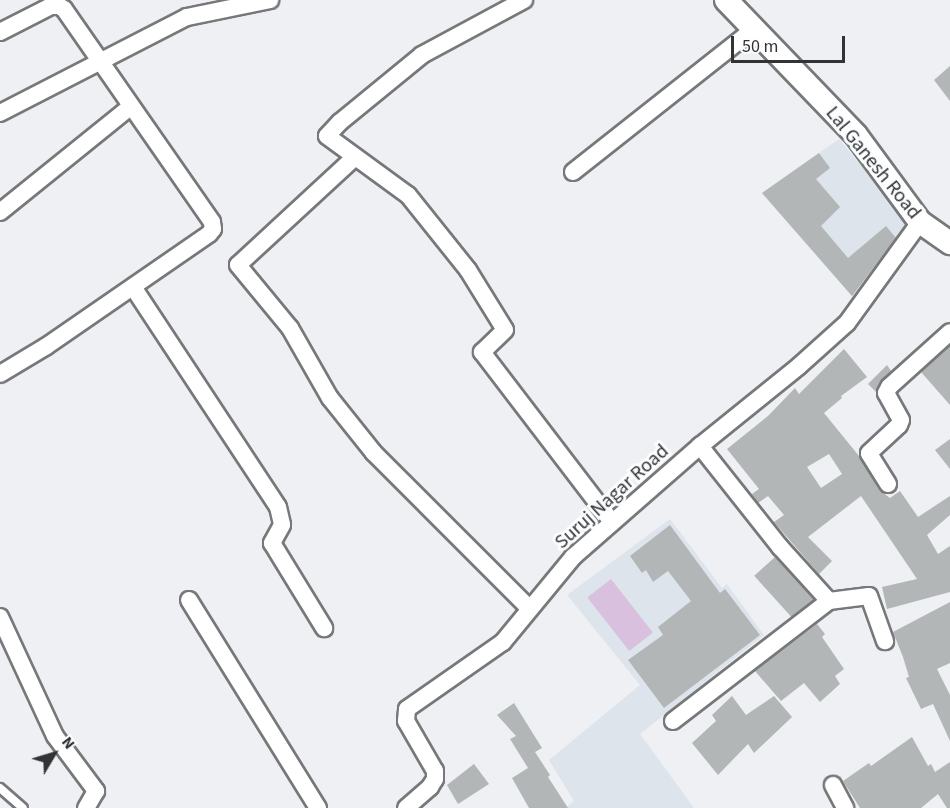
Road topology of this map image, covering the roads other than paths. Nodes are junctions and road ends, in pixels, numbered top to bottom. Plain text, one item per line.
1 (270, 0) edge
2 (524, 0) edge
3 (726, 0) edge
4 (754, 29) junction
5 (0, 32) edge
6 (100, 60) junction
7 (130, 107) junction
8 (0, 112) edge
9 (355, 157) junction
10 (573, 172) dead end
11 (0, 212) edge
12 (920, 222) junction
13 (950, 243) edge
14 (133, 287) junction
15 (950, 332) edge
16 (0, 374) edge
17 (700, 446) junction
18 (888, 484) dead end
19 (612, 522) junction
20 (189, 600) dead end
21 (829, 601) junction
22 (529, 608) junction
23 (0, 617) edge
24 (324, 628) dead end
25 (885, 642) dead end
26 (673, 721) dead end
27 (833, 784) dead end
28 (0, 788) edge
29 (23, 808) edge
30 (86, 808) edge
31 (318, 808) edge
32 (406, 808) edge
33 (845, 808) edge

1 - 6 street
2 - 9 street
3 - 4 main road, Lal Ganesh Road
4 - 10 street
4 - 12 main road, Lal Ganesh Road
5 - 6 street
6 - 7 street
6 - 8 street
7 - 11 street
7 - 14 street
9 - 19 street
9 - 22 street
12 - 13 main road, Lal Ganesh Road
12 - 17 street, Suruj Nagar Road
14 - 16 street
14 - 24 street
15 - 18 street
17 - 19 street, Suruj Nagar Road
17 - 21 street
19 - 22 street, Suruj Nagar Road
20 - 31 street
21 - 25 street
21 - 26 street
22 - 32 street, Suruj Nagar Road
23 - 30 street
27 - 33 street
28 - 29 lane

